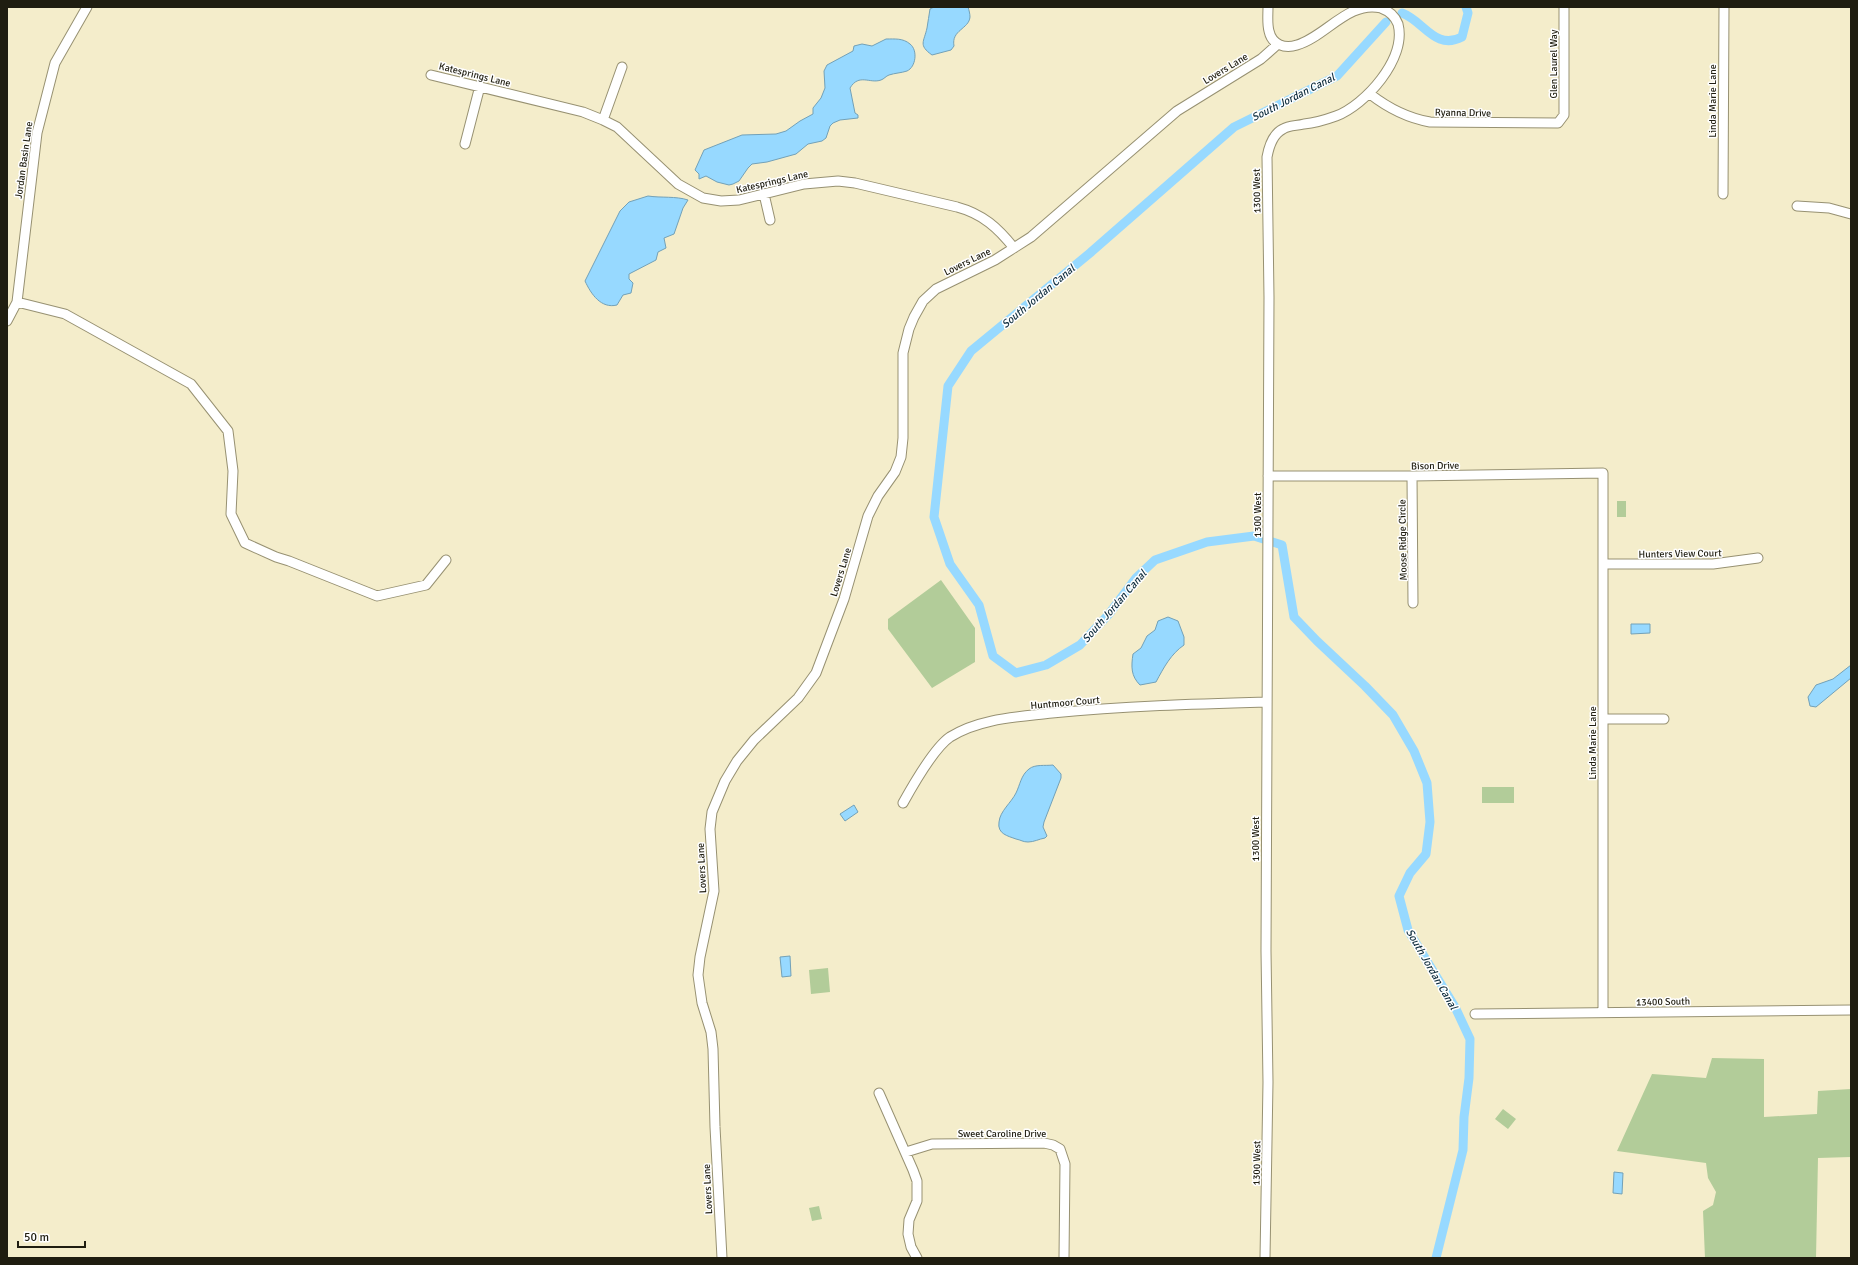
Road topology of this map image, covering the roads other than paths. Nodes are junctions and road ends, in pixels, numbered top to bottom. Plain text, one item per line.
1 (87, 7) edge
2 (1268, 7) edge
3 (1564, 7) edge
4 (1724, 7) edge
5 (1278, 44) junction
6 (622, 67) dead end
7 (431, 74) dead end
8 (480, 86) junction
9 (1370, 94) junction
10 (603, 120) junction
11 (1561, 120) joint
12 (465, 144) dead end
13 (764, 194) junction
14 (1723, 194) dead end
15 (1797, 206) dead end
16 (1851, 214) edge
17 (770, 220) dead end
18 (1014, 248) junction
19 (17, 302) junction
20 (7, 321) edge
21 (1603, 473) joint
22 (1268, 476) junction
23 (1412, 476) junction
24 (1758, 558) dead end
25 (446, 560) dead end
26 (1603, 564) junction
27 (1413, 603) dead end
28 (1267, 702) junction
29 (1603, 719) junction
30 (1664, 719) dead end
31 (903, 803) dead end
32 (1851, 1010) edge
33 (1603, 1012) junction
34 (1475, 1014) dead end
35 (879, 1092) dead end
36 (906, 1152) junction
37 (722, 1258) edge
38 (917, 1258) edge
39 (1064, 1258) edge
40 (1265, 1258) edge

1 - 19 street, Jordan Basin Lane
2 - 5 street
3 - 11 street, Glen Laurel Way
4 - 14 street, Linda Marie Lane
5 - 9 street, 1300 West
5 - 18 street, Lovers Lane
6 - 10 street
7 - 8 street, Katesprings Lane
8 - 10 street, Katesprings Lane
8 - 12 street
9 - 11 street, Ryanna Drive
9 - 22 street, 1300 West
10 - 13 street, Katesprings Lane
13 - 17 street
13 - 18 street, Katesprings Lane
15 - 16 street
18 - 37 street, Lovers Lane
19 - 20 street
19 - 25 street
21 - 23 street, Bison Drive
21 - 26 street, Linda Marie Lane
22 - 23 street, Bison Drive
22 - 28 street, 1300 West
23 - 27 street, Moose Ridge Circle
24 - 26 street, Hunters View Court
26 - 29 street, Linda Marie Lane
28 - 31 street, Huntmoor Court
28 - 40 street, 1300 West
29 - 30 street
29 - 33 street, Linda Marie Lane
32 - 33 street, 13400 South
33 - 34 street, 13400 South
35 - 36 street
36 - 38 street
36 - 39 street, Sweet Caroline Drive

